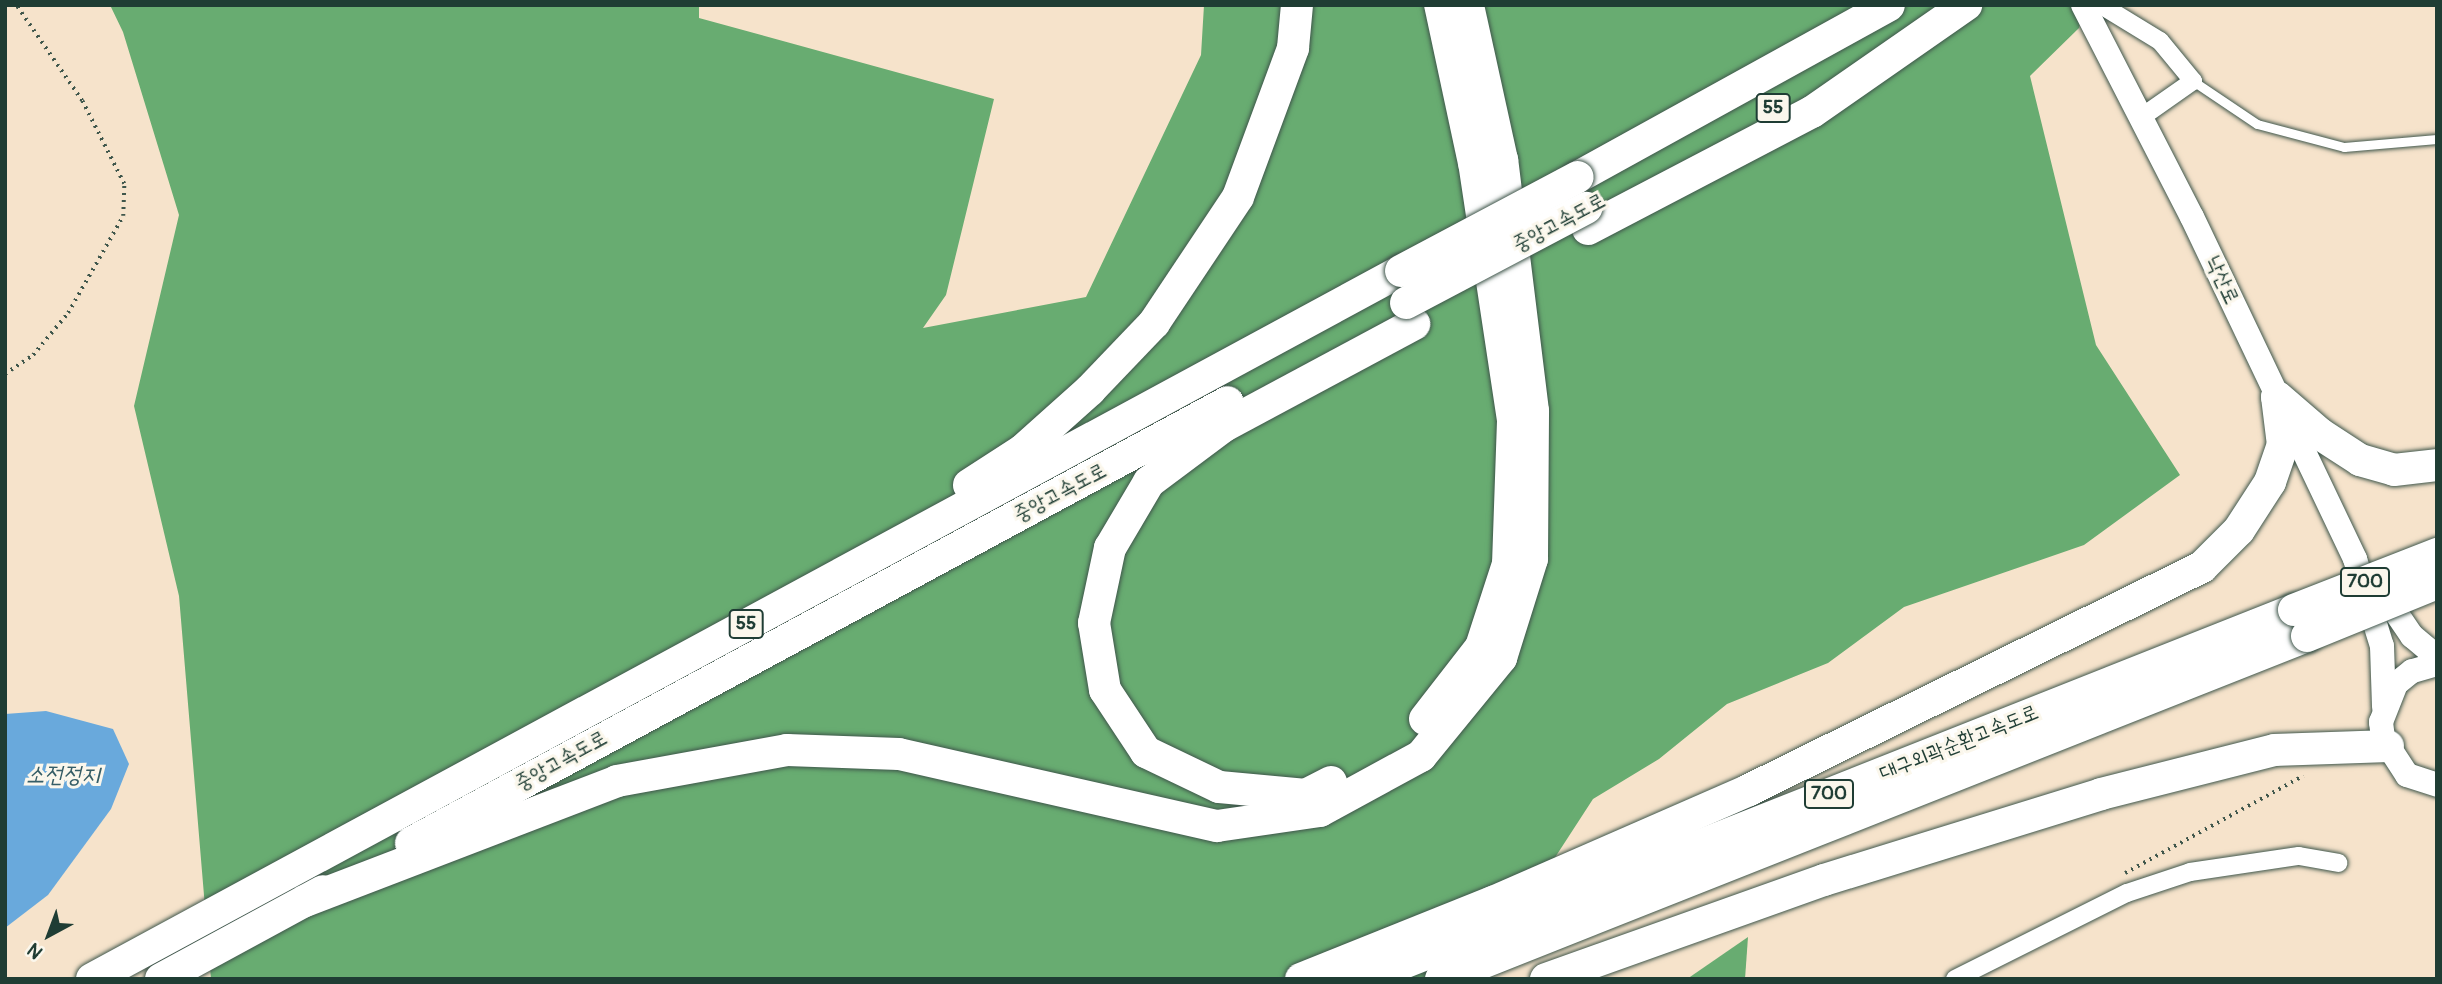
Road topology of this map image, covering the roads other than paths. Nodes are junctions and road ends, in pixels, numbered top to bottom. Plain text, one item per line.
1 (1297, 5) edge
2 (1440, 5) edge
3 (1468, 5) edge
4 (1889, 5) edge
5 (1958, 5) edge
6 (1966, 5) edge
7 (2083, 5) edge
8 (2101, 5) edge
9 (2193, 81) junction
10 (2139, 119) junction
11 (2437, 139) edge
12 (1587, 219) junction
13 (1410, 314) junction
14 (2277, 397) junction
15 (2437, 465) edge
16 (2437, 554) edge
17 (2355, 559) junction
18 (2437, 583) edge
19 (790, 601) junction
20 (2301, 623) junction
21 (2437, 657) edge
22 (2437, 664) edge
23 (2384, 707) junction
24 (2388, 746) junction
25 (2433, 790) edge
26 (2338, 863) dead end
27 (304, 901) junction
28 (92, 979) edge
29 (161, 979) edge
30 (1301, 979) edge
31 (1363, 979) edge
32 (1441, 979) edge
33 (1546, 979) edge
34 (1955, 979) edge

1 - 19 highway
2 - 13 highway
3 - 27 highway
4 - 19 highway, 중앙고속도로 / 55, bridge
5 - 12 highway, 중앙고속도로 / 55
6 - 12 highway
7 - 10 main road, 낙산로
8 - 9 street
9 - 10 street
9 - 11 lane
10 - 14 main road, 낙산로
12 - 13 highway, 중앙고속도로 / 55, bridge
13 - 27 highway, 중앙고속도로 / 55
14 - 15 highway
14 - 17 main road, 낙산로
14 - 30 highway
16 - 20 highway, 대구외곽순환고속도로 / 700, bridge
17 - 21 main road
17 - 23 main road
18 - 20 highway, 대구외곽순환고속도로 / 700, bridge
19 - 28 highway, 중앙고속도로 / 55
20 - 31 highway, 대구외곽순환고속도로 / 700
20 - 32 highway, 대구외곽순환고속도로 / 700
22 - 23 main road
23 - 24 main road
24 - 25 main road
24 - 33 highway
26 - 34 street
27 - 29 highway, 중앙고속도로 / 55

